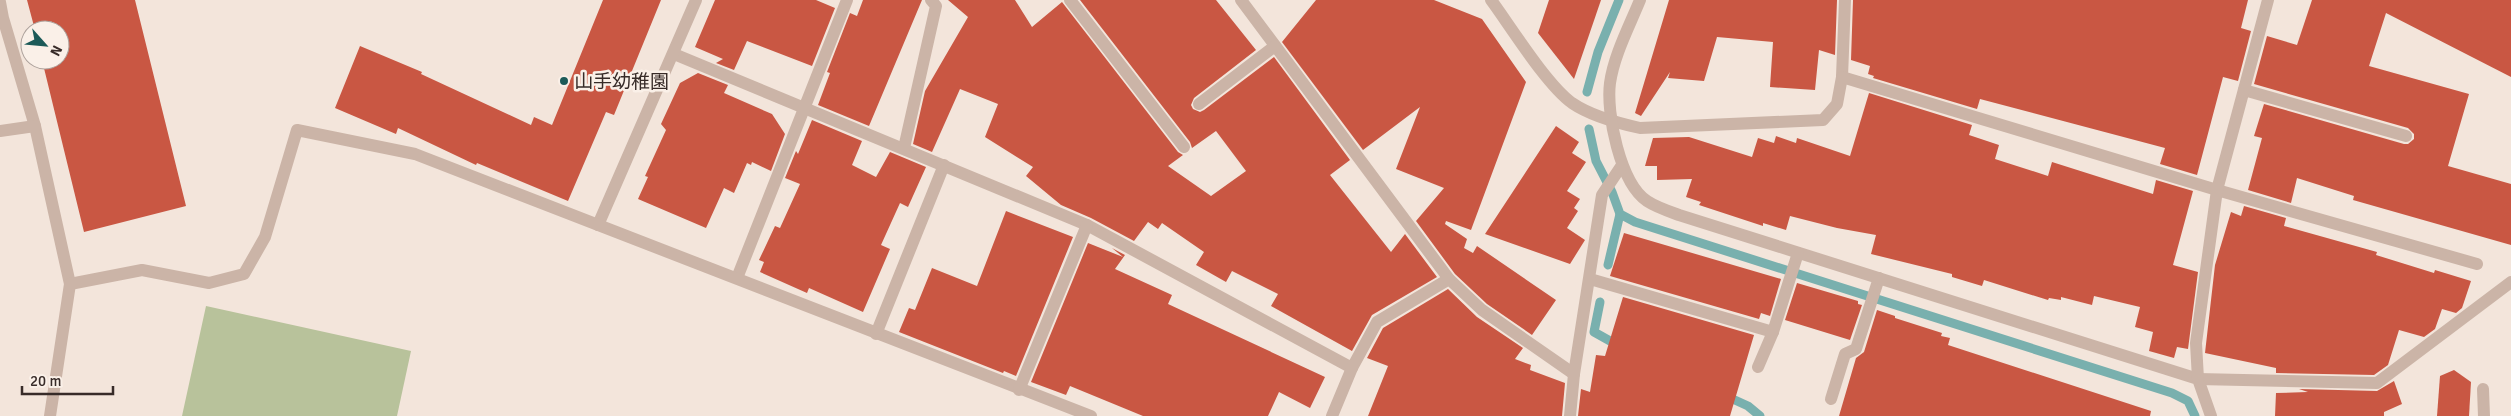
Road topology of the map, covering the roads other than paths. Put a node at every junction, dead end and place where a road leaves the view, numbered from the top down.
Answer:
1 (696, 0) edge
2 (847, 0) edge
3 (931, 0) edge
4 (1070, 0) edge
5 (1241, 0) edge
6 (1491, 0) edge
7 (1640, 0) edge
8 (1845, 0) edge
9 (2268, 0) edge
10 (0, 2) edge
11 (1275, 46) junction
12 (674, 54) junction
13 (1842, 76) junction
14 (2244, 90) junction
15 (1199, 104) dead end
16 (803, 107) junction
17 (1613, 121) junction
18 (35, 126) junction
19 (0, 131) edge
20 (2406, 136) dead end
21 (1184, 147) dead end
22 (904, 148) junction
23 (944, 165) junction
24 (1622, 165) junction
25 (2217, 190) junction
26 (598, 225) junction
27 (1087, 225) junction
28 (1797, 257) junction
29 (2477, 264) dead end
30 (737, 278) junction
31 (1449, 279) junction
32 (1590, 279) junction
33 (2511, 282) edge
34 (70, 284) junction
35 (1878, 284) junction
36 (1773, 332) junction
37 (876, 334) junction
38 (1758, 367) dead end
39 (1352, 368) junction
40 (1574, 374) junction
41 (2198, 379) junction
42 (2483, 389) dead end
43 (1019, 390) junction
44 (1832, 399) dead end
45 (50, 416) edge
46 (1091, 416) edge
47 (1332, 416) edge
48 (1570, 416) edge
49 (2211, 416) edge
50 (2484, 416) edge

1 - 12 street
2 - 16 street
3 - 22 street
4 - 21 street
5 - 11 street
6 - 17 street
7 - 17 street
8 - 13 street
9 - 14 street
10 - 18 street
11 - 15 street
11 - 31 street
12 - 16 street
12 - 26 street
13 - 17 street
13 - 25 street
14 - 20 street
14 - 25 street
16 - 22 street
16 - 30 street
17 - 24 street
18 - 19 street
18 - 34 street
22 - 23 street
23 - 27 street
23 - 37 street
24 - 28 street
24 - 32 street
25 - 29 street
25 - 41 street
26 - 30 street
26 - 34 street
27 - 39 street
27 - 43 street
28 - 35 street
28 - 36 street
30 - 37 street
31 - 39 street
31 - 40 street
32 - 36 street
32 - 40 street
33 - 41 street
34 - 45 street
35 - 41 street
35 - 44 street
36 - 38 street
37 - 43 street
39 - 47 street
40 - 48 street
41 - 49 street
42 - 50 street
43 - 46 street

